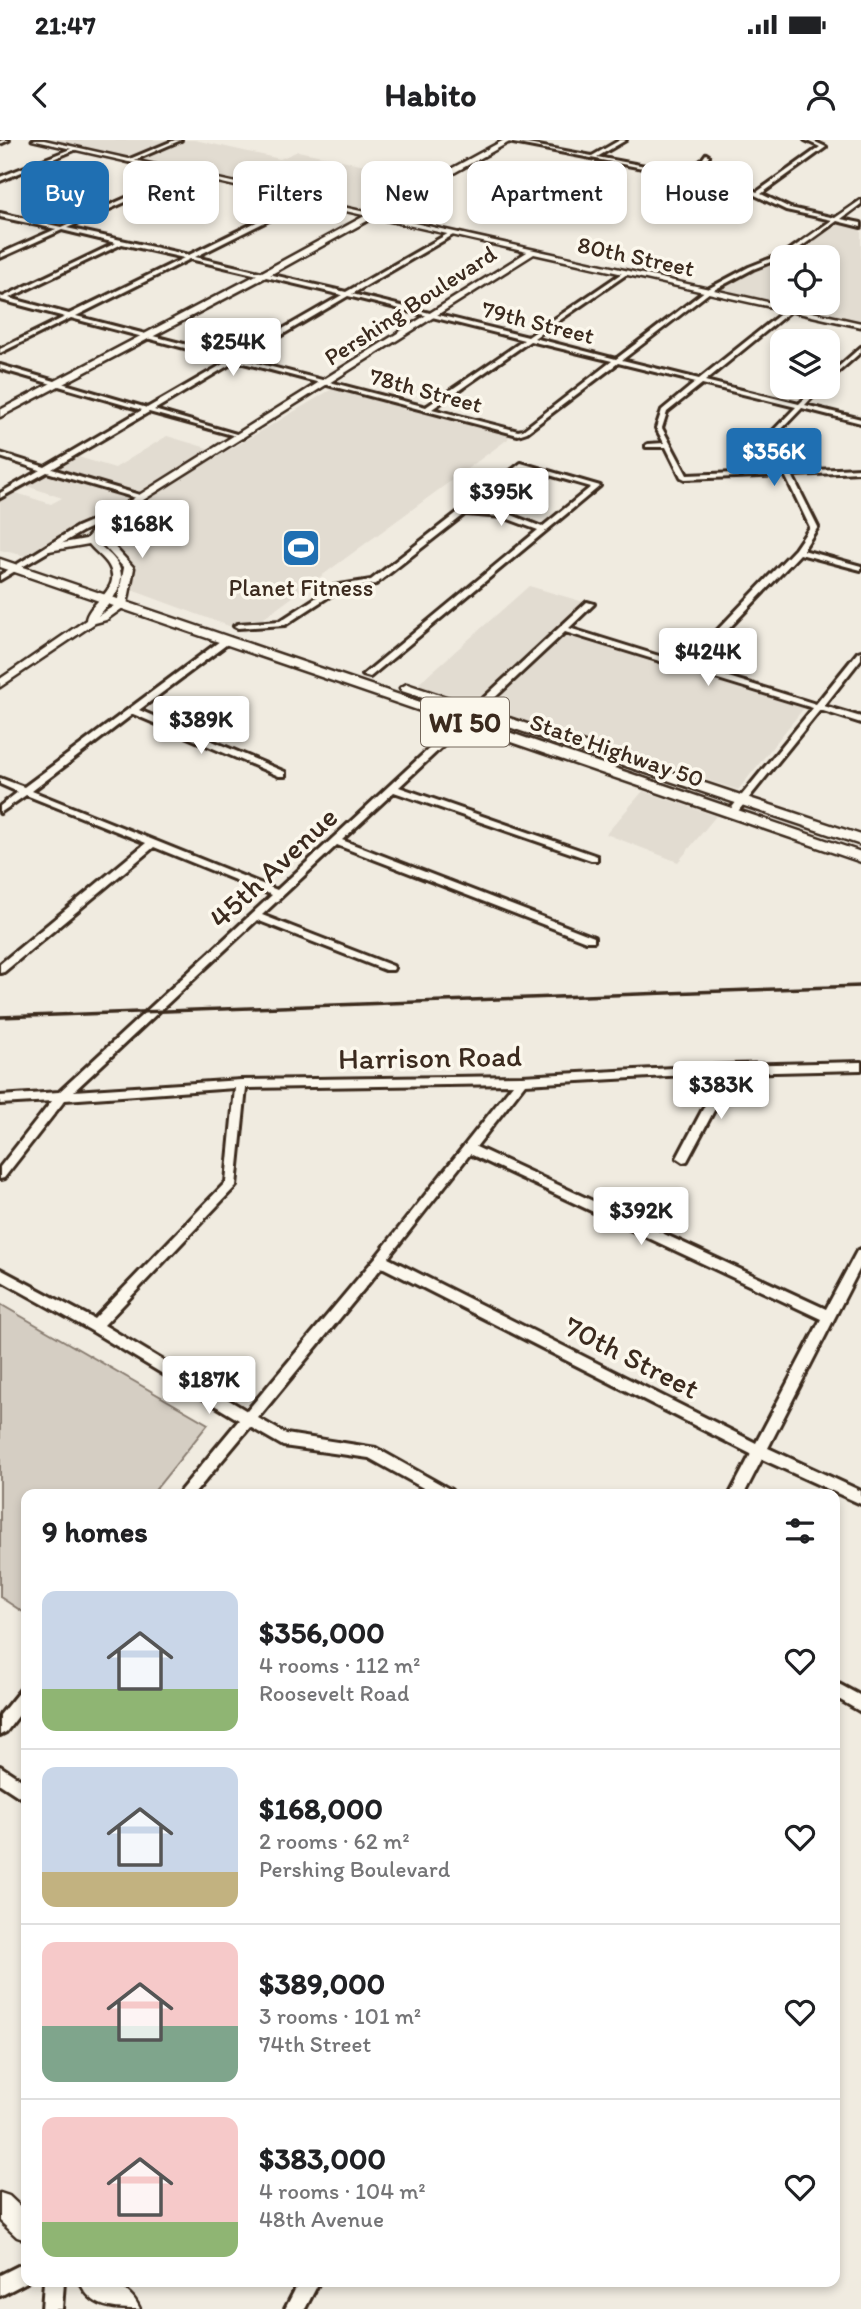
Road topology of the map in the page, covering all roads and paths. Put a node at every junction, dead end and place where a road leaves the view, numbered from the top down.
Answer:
1 (7, 140) edge
2 (35, 140) edge
3 (180, 140) edge
4 (508, 140) edge
5 (624, 140) edge
6 (807, 140) edge
7 (0, 143) edge
8 (75, 149) junction
9 (706, 156) dead end
10 (593, 157) junction
11 (128, 161) joint
12 (704, 161) edge
13 (641, 166) edge
14 (453, 171) edge
15 (0, 179) edge
16 (753, 192) edge
17 (758, 194) junction
18 (123, 201) edge
19 (861, 202) edge
20 (0, 215) edge
21 (837, 220) junction
22 (361, 222) edge
23 (257, 224) edge
24 (404, 224) edge
25 (861, 225) edge
26 (61, 228) junction
27 (451, 234) junction
28 (122, 242) junction
29 (532, 252) junction
30 (0, 256) edge
31 (190, 257) junction
32 (625, 273) junction
33 (265, 274) junction
34 (708, 291) junction
35 (346, 295) junction
36 (1, 299) edge
37 (770, 305) edge
38 (72, 315) junction
39 (783, 315) edge
40 (817, 315) edge
41 (432, 316) junction
42 (861, 325) edge
43 (150, 335) junction
44 (528, 339) junction
45 (861, 349) edge
46 (0, 351) edge
47 (238, 359) junction
48 (619, 362) junction
49 (0, 367) edge
50 (840, 368) edge
51 (702, 381) junction
52 (57, 383) junction
53 (328, 383) junction
54 (806, 399) edge
55 (798, 406) junction
56 (426, 410) junction
57 (151, 411) junction
58 (0, 414) edge
59 (861, 421) edge
60 (241, 437) junction
61 (668, 445) junction
62 (648, 446) dead end
63 (0, 455) edge
64 (46, 470) junction
65 (861, 470) edge
66 (786, 474) junction
67 (685, 477) joint
68 (0, 496) edge
69 (139, 498) junction
70 (462, 512) junction
71 (113, 515) junction
72 (543, 530) junction
73 (102, 533) junction
74 (92, 541) junction
75 (49, 548) junction
76 (798, 551) junction
77 (0, 552) edge
78 (0, 563) edge
79 (22, 565) junction
80 (861, 568) edge
81 (0, 578) edge
82 (117, 596) junction
83 (590, 604) dead end
84 (238, 626) dead end
85 (563, 629) junction
86 (227, 640) junction
87 (861, 654) edge
88 (688, 666) junction
89 (367, 675) junction
90 (0, 684) edge
91 (819, 706) junction
92 (133, 710) junction
93 (475, 711) junction
94 (861, 720) edge
95 (464, 722) junction
96 (282, 774) dead end
97 (0, 781) edge
98 (393, 788) junction
99 (25, 792) junction
100 (743, 800) junction
101 (0, 810) edge
102 (732, 813) junction
103 (861, 840) edge
104 (336, 841) junction
105 (152, 843) junction
106 (861, 857) edge
107 (594, 858) dead end
108 (279, 894) junction
109 (256, 916) junction
110 (590, 939) dead end
111 (389, 968) dead end
112 (0, 970) edge
113 (861, 1066) edge
114 (730, 1069) junction
115 (522, 1080) junction
116 (241, 1084) junction
117 (61, 1097) junction
118 (0, 1100) edge
119 (467, 1147) junction
120 (683, 1158) dead end
121 (0, 1175) edge
122 (861, 1254) edge
123 (380, 1260) junction
124 (0, 1274) edge
125 (828, 1316) junction
126 (94, 1326) junction
127 (248, 1419) junction
128 (759, 1451) junction
129 (190, 1489) edge
130 (437, 1489) edge
131 (740, 1489) edge
132 (861, 1498) edge
133 (840, 1692) edge
134 (21, 1700) edge
135 (861, 1704) edge
136 (0, 1727) edge
137 (0, 1774) edge
138 (21, 1789) edge
139 (0, 2205) edge
140 (21, 2224) edge
141 (21, 2275) edge
142 (0, 2287) edge
143 (54, 2287) edge
144 (98, 2287) edge
145 (306, 2287) edge
146 (52, 2309) edge
147 (127, 2309) edge
148 (295, 2309) edge

1 - 7 street
2 - 8 street, 80th Street
3 - 11 street
4 - 10 street
4 - 14 main road
5 - 10 street
6 - 17 street
8 - 11 street, 80th Street
8 - 15 street
9 - 12 street
10 - 13 street
16 - 17 street
17 - 21 street
18 - 26 street
19 - 21 street
20 - 26 street, 79th Street
21 - 25 street
21 - 34 street
22 - 33 main road
23 - 31 street
24 - 27 street, 80th Street
26 - 28 street, 79th Street
26 - 30 street
27 - 29 street, 80th Street
27 - 35 street
28 - 31 street, 79th Street
28 - 36 street
29 - 32 street, 80th Street
29 - 41 street, Pershing Boulevard
31 - 33 street, 79th Street
31 - 38 street
32 - 34 street, 80th Street
32 - 44 street
33 - 35 street, 79th Street
33 - 43 main road
34 - 37 street, 80th Street
34 - 48 street
35 - 41 street, 79th Street
35 - 47 street
36 - 38 street, 78th Street
38 - 43 street, 78th Street
38 - 46 street
39 - 51 street
40 - 42 street, 80th Street
41 - 44 street, 79th Street
41 - 53 street, Pershing Boulevard
43 - 47 street, 78th Street
43 - 52 main road
44 - 48 street, 79th Street
44 - 56 street
45 - 50 street
47 - 53 street, 78th Street
47 - 57 street
48 - 51 street, 79th Street
48 - 56 street, 78th Street
49 - 52 street
51 - 55 street, 79th Street
51 - 61 street
52 - 57 street
52 - 58 main road
53 - 56 street, 78th Street
53 - 60 street, Pershing Boulevard
54 - 55 street
55 - 59 street, 79th Street
55 - 66 street
57 - 60 street
57 - 64 street
60 - 69 street, Pershing Boulevard
61 - 62 street
61 - 67 street
63 - 64 street
64 - 68 street
64 - 69 street
65 - 66 street
66 - 67 street
66 - 76 street
69 - 71 street, Pershing Boulevard
70 - 72 street
70 - 72 street
70 - 84 street
71 - 73 street, Pershing Boulevard
71 - 75 street
72 - 89 street
73 - 74 street, Pershing Boulevard
73 - 82 street
74 - 75 street
74 - 82 street
75 - 79 street
76 - 80 street
76 - 88 street
77 - 79 main road, State Highway 50 / WI 50
78 - 79 main road, State Highway 50 / WI 50
79 - 81 street
79 - 82 main road, State Highway 50 / WI 50
82 - 86 main road, State Highway 50 / WI 50
82 - 89 main road, State Highway 50 / WI 50
82 - 90 street
83 - 85 street, 45th Avenue
85 - 88 street
85 - 93 street, 45th Avenue
86 - 92 street
86 - 95 main road, State Highway 50 / WI 50
87 - 91 street
88 - 91 street
89 - 93 main road, State Highway 50 / WI 50
91 - 94 street
91 - 100 street
92 - 96 street
92 - 99 street
93 - 95 street, 45th Avenue
93 - 100 main road, State Highway 50 / WI 50
95 - 98 street, 45th Avenue
95 - 102 main road, State Highway 50 / WI 50
97 - 99 street
98 - 104 street, 45th Avenue
98 - 107 street
99 - 101 street
99 - 105 street
100 - 102 street
100 - 103 main road, State Highway 50 / WI 50
102 - 106 main road, State Highway 50 / WI 50
104 - 108 street, 45th Avenue
104 - 110 street
105 - 108 street
105 - 112 street
108 - 109 street, 45th Avenue
109 - 111 street
109 - 117 street, 45th Avenue
113 - 114 street, Harrison Road
114 - 115 street, Harrison Road
114 - 120 street
115 - 116 street, Harrison Road
115 - 119 street
116 - 117 street, Harrison Road
116 - 126 street
117 - 118 street, Harrison Road
117 - 121 street, 45th Avenue
119 - 123 street
119 - 125 street
122 - 125 street
123 - 127 street
123 - 128 street, 70th Street
124 - 126 street
125 - 128 street
126 - 127 street
127 - 129 street
127 - 130 street
128 - 131 street
128 - 132 street, 70th Street
133 - 135 street
134 - 136 street
137 - 138 street
139 - 140 street
141 - 142 street
143 - 146 street
144 - 147 street
145 - 148 street

